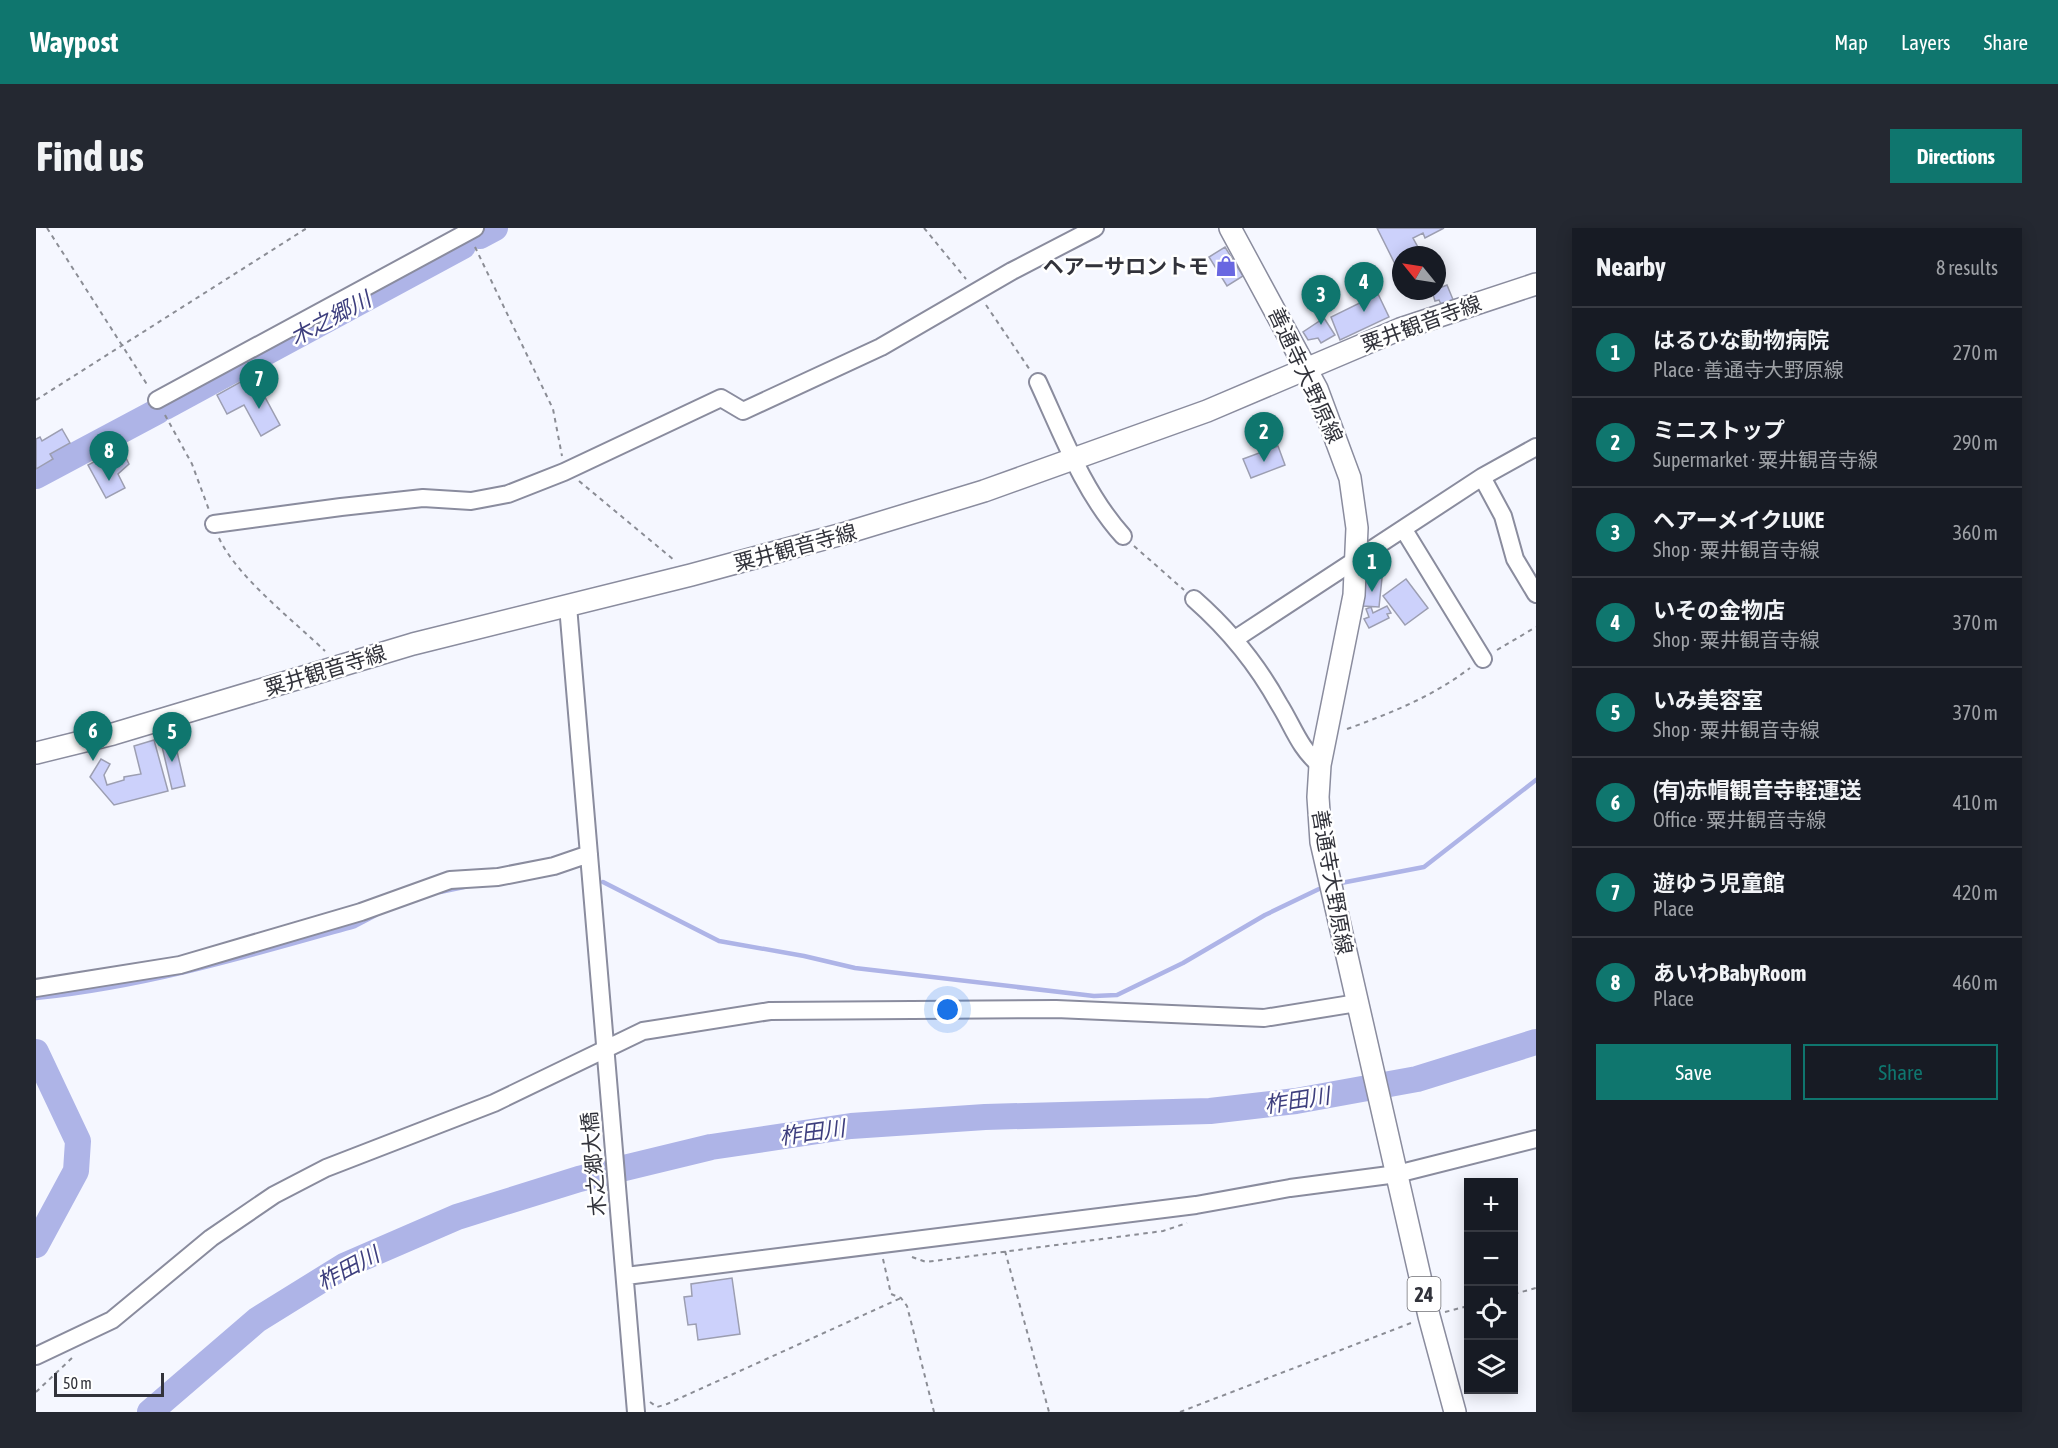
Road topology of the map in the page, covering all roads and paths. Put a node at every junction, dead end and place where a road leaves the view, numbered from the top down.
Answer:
1 (47, 228) edge
2 (307, 228) edge
3 (1095, 228) edge
4 (1230, 228) edge
5 (472, 230) edge
6 (1536, 284) edge
7 (122, 346) junction
8 (1306, 367) junction
9 (1038, 382) dead end
10 (36, 400) edge
11 (157, 400) junction
12 (1536, 447) edge
13 (1074, 459) junction
14 (564, 472) junction
15 (1482, 477) junction
16 (214, 524) junction
17 (1404, 530) junction
18 (1123, 536) joint
19 (1356, 561) junction
20 (691, 575) junction
21 (1536, 594) edge
22 (1194, 599) joint
23 (568, 606) junction
24 (1536, 627) edge
25 (1235, 639) junction
26 (1484, 658) junction
27 (340, 665) junction
28 (1326, 736) junction
29 (36, 753) edge
30 (1320, 765) junction
31 (589, 854) junction
32 (36, 988) edge
33 (1357, 1003) junction
34 (606, 1048) junction
35 (1536, 1139) edge
36 (1451, 1162) junction
37 (1397, 1174) junction
38 (1196, 1219) dead end
39 (1005, 1251) junction
40 (890, 1256) dead end
41 (906, 1257) dead end
42 (1419, 1268) junction
43 (626, 1276) junction
44 (1536, 1288) edge
45 (1518, 1293) edge
46 (901, 1298) junction
47 (1464, 1307) edge
48 (1429, 1316) junction
49 (36, 1356) edge
50 (641, 1406) edge
51 (934, 1412) edge
52 (1049, 1412) edge
53 (1180, 1412) edge
54 (1455, 1412) edge

1 - 7 path
2 - 7 path
3 - 14 street
4 - 8 main road, 善通寺大野原線 / 24
5 - 11 street
5 - 14 path
6 - 8 main road, 粟井観音寺線
7 - 10 path
7 - 11 path
8 - 13 main road, 粟井観音寺線
8 - 19 main road, 善通寺大野原線 / 24
9 - 13 street
11 - 16 path
12 - 15 street
13 - 18 street
13 - 20 main road, 粟井観音寺線
14 - 16 street
14 - 20 path
15 - 17 street
15 - 21 street
16 - 27 path
17 - 19 street
17 - 26 street
18 - 22 path
19 - 25 street
19 - 28 main road, 善通寺大野原線 / 24
20 - 23 main road, 粟井観音寺線
22 - 25 street
23 - 27 main road, 粟井観音寺線
23 - 31 street, 木之郷大橋
24 - 26 path
25 - 30 street
26 - 28 path
27 - 29 main road, 粟井観音寺線
28 - 30 main road, 善通寺大野原線 / 24
30 - 33 main road, 善通寺大野原線 / 24
31 - 32 street
31 - 34 street, 木之郷大橋
33 - 34 street
33 - 37 main road, 善通寺大野原線 / 24
34 - 43 street, 木之郷大橋
34 - 49 street
35 - 36 street
36 - 37 street
36 - 42 street
37 - 42 main road, 善通寺大野原線 / 24
37 - 43 street
37 - 48 street
38 - 39 path
39 - 41 path
39 - 52 path
40 - 46 path
42 - 48 main road, 善通寺大野原線 / 24
43 - 50 street, 木之郷大橋
44 - 45 path
46 - 50 path
46 - 51 path
47 - 48 path
48 - 53 path
48 - 54 main road, 善通寺大野原線 / 24

